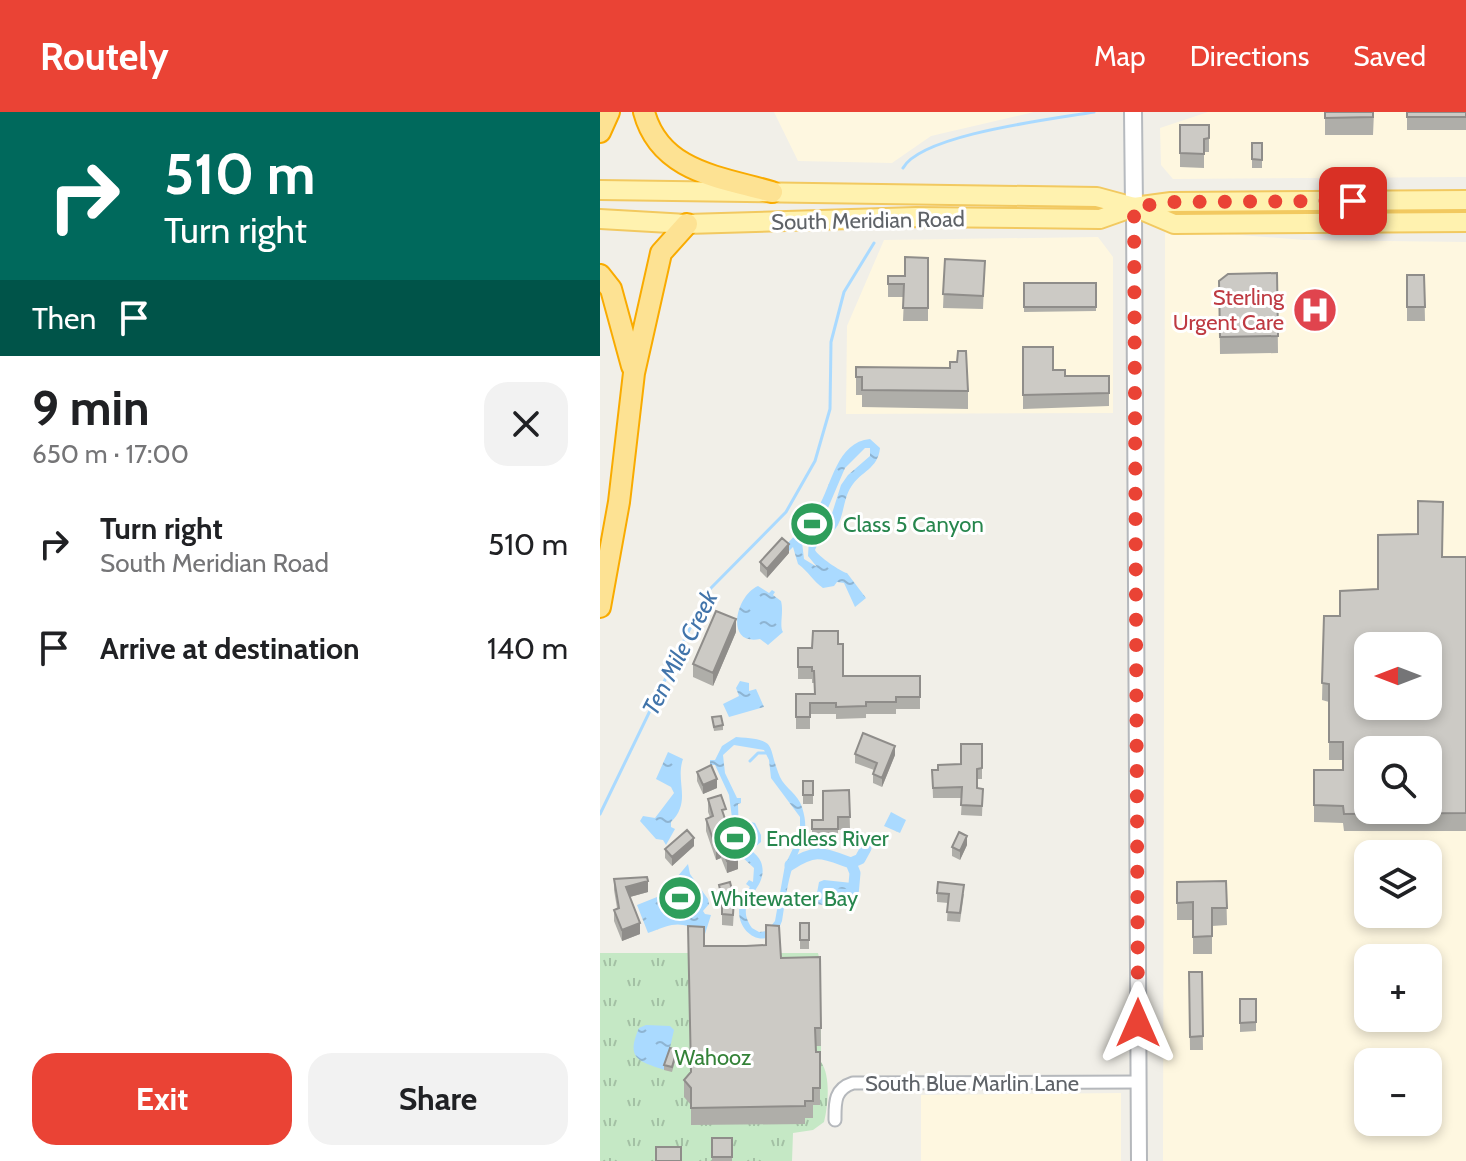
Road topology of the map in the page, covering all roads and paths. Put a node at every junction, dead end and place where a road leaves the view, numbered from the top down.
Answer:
1 (609, 112) edge
2 (644, 112) edge
3 (1133, 112) edge
4 (600, 132) edge
5 (600, 190) edge
6 (772, 192) junction
7 (1466, 200) edge
8 (1134, 207) junction
9 (600, 219) edge
10 (1466, 222) edge
11 (687, 224) junction
12 (600, 275) edge
13 (634, 373) junction
14 (600, 607) edge
15 (1139, 1082) junction
16 (835, 1120) dead end
17 (1139, 1161) edge

1 - 4 highway
2 - 6 highway
3 - 8 main road
5 - 6 main road, South Meridian Road
6 - 8 main road, South Meridian Road
7 - 8 main road, South Meridian Road
8 - 10 main road, South Meridian Road
8 - 11 main road, South Meridian Road
8 - 15 street
9 - 11 main road, South Meridian Road
11 - 13 highway
12 - 13 highway
13 - 14 highway
15 - 16 street, South Blue Marlin Lane
15 - 17 street

